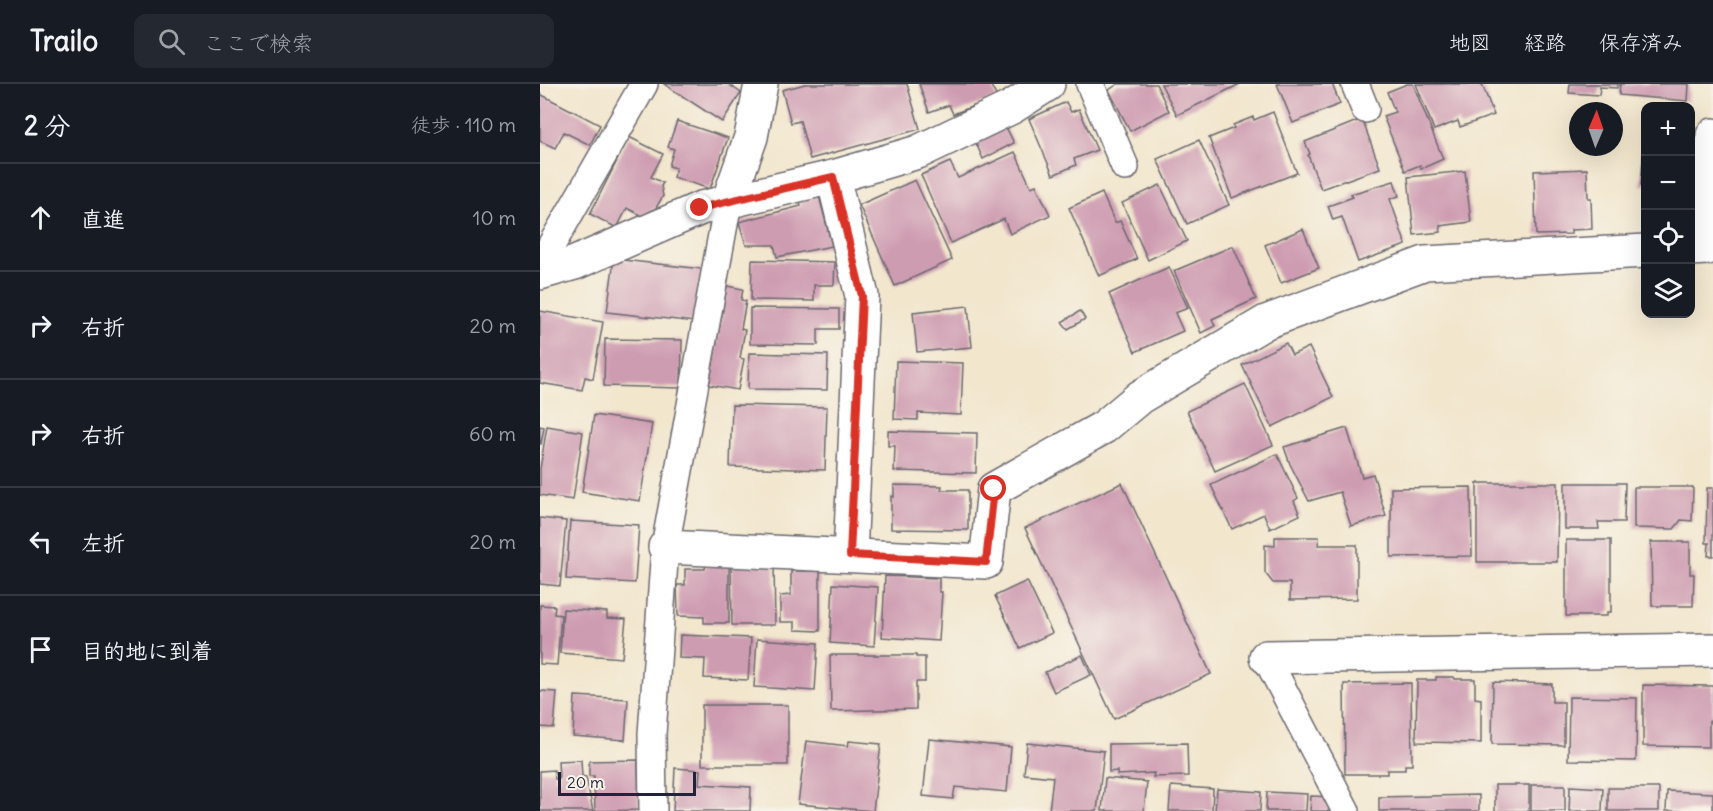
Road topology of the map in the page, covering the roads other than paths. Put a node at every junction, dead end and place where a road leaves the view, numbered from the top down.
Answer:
1 (644, 84) edge
2 (761, 84) edge
3 (1048, 84) edge
4 (1090, 84) edge
5 (1355, 84) edge
6 (1365, 109) dead end
7 (1713, 135) edge
8 (1125, 167) dead end
9 (833, 177) junction
10 (728, 202) junction
11 (1695, 249) edge
12 (1641, 251) edge
13 (540, 266) edge
14 (540, 273) edge
15 (665, 547) junction
16 (850, 555) junction
17 (1713, 650) edge
18 (1266, 657) joint
19 (653, 811) edge
20 (1346, 811) edge

1 - 13 lane
2 - 10 street
3 - 9 street
4 - 8 lane
5 - 6 lane
7 - 11 street
9 - 10 street
9 - 16 street
10 - 14 street
10 - 15 lane
12 - 16 street
15 - 16 street
15 - 19 lane
17 - 18 street
18 - 20 lane

